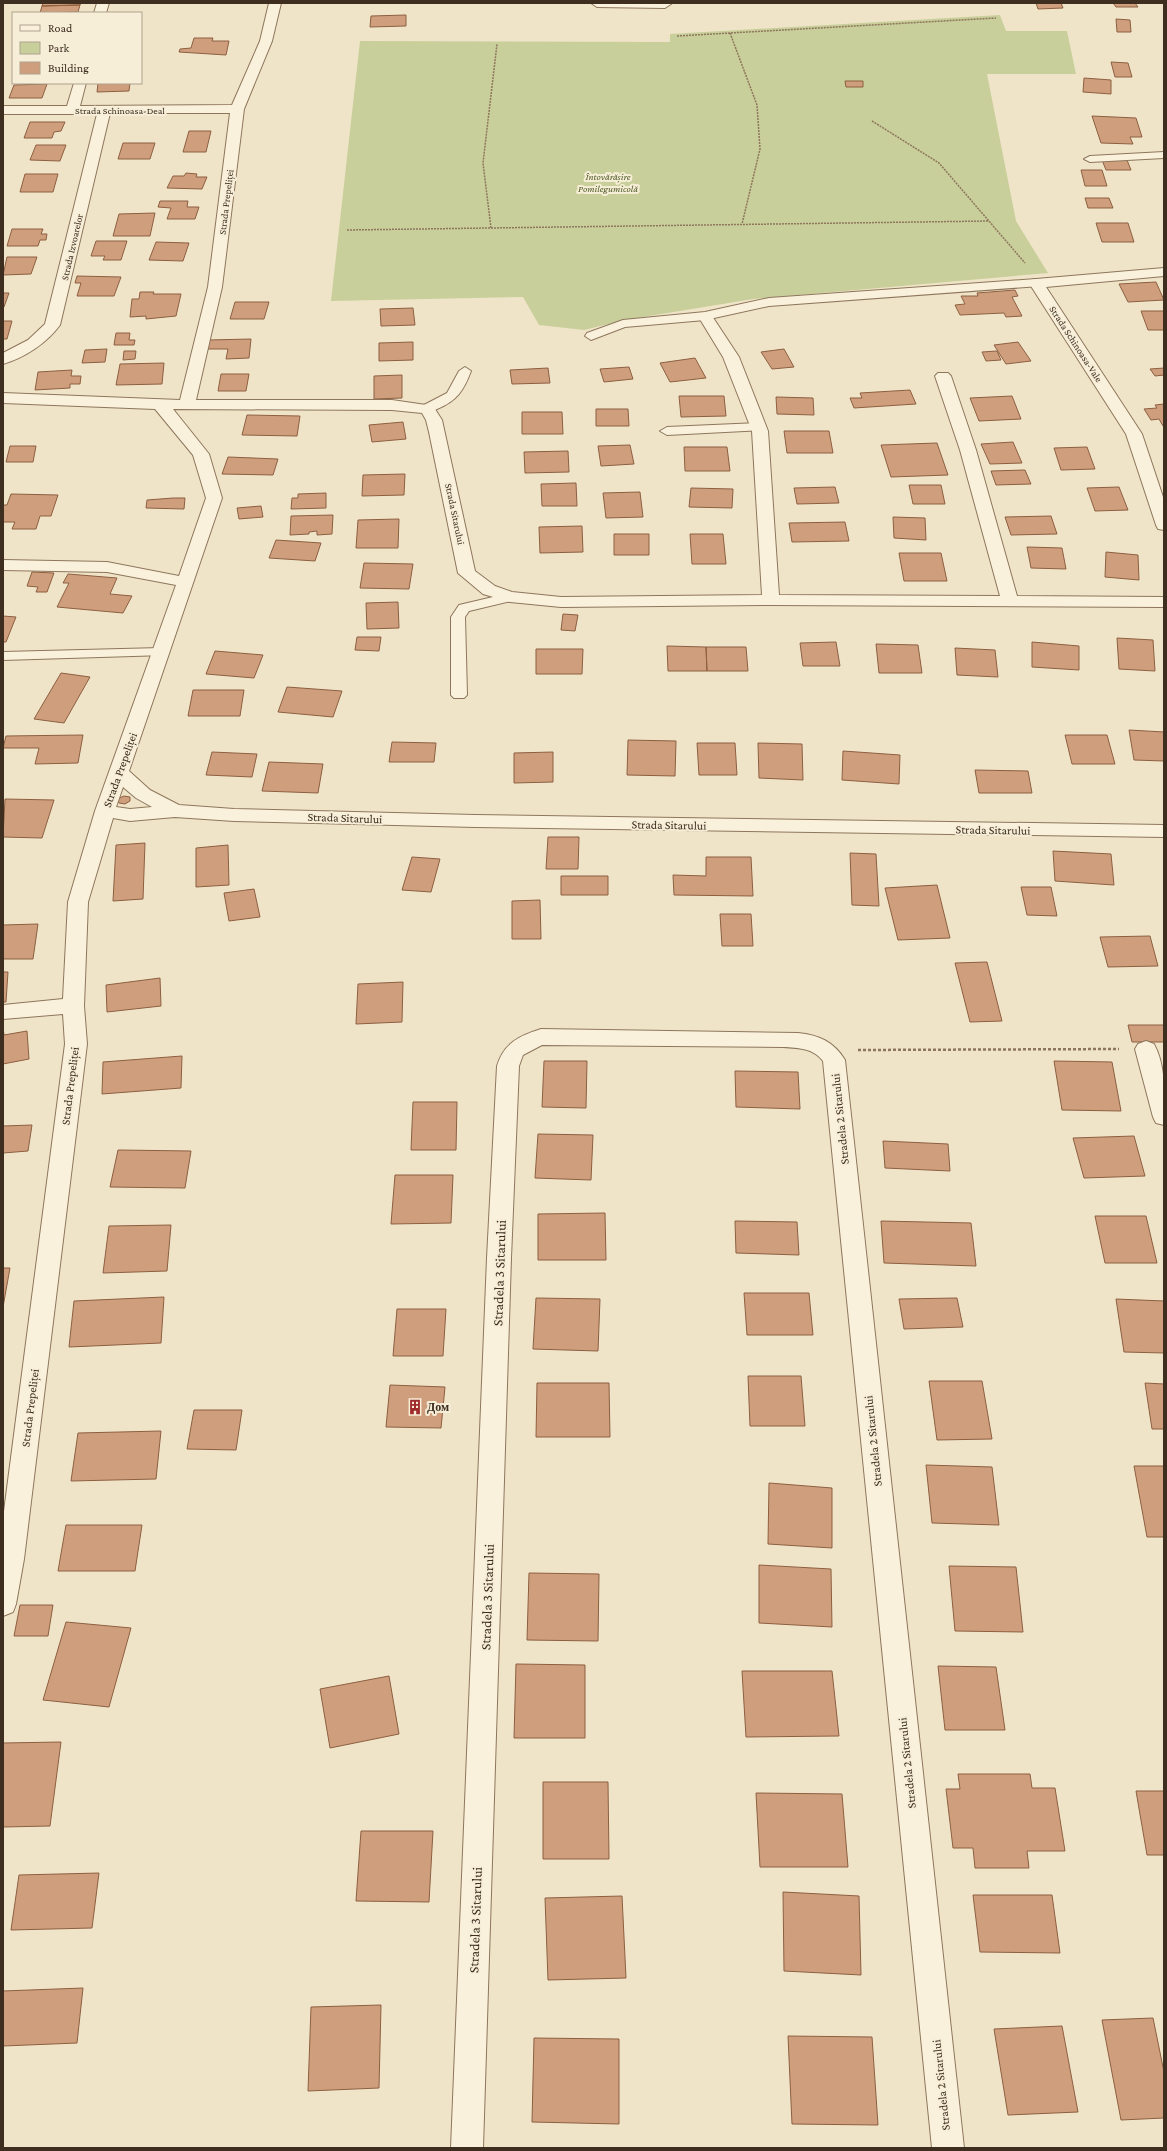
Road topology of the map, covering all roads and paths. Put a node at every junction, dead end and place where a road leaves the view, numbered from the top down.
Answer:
1 (275, 3) edge
2 (597, 3) edge
3 (665, 4) edge
4 (996, 18) dead end
5 (730, 33) junction
6 (677, 36) dead end
7 (497, 44) dead end
8 (80, 84) edge
9 (237, 109) junction
10 (3, 110) edge
11 (72, 110) junction
12 (104, 110) junction
13 (872, 121) dead end
14 (1164, 155) edge
15 (1090, 158) dead end
16 (989, 221) junction
17 (742, 224) junction
18 (491, 228) junction
19 (347, 230) dead end
20 (1164, 272) edge
21 (1036, 283) junction
22 (705, 316) junction
23 (591, 336) dead end
24 (3, 359) edge
25 (465, 371) dead end
26 (942, 376) dead end
27 (3, 398) edge
28 (160, 404) junction
29 (187, 405) junction
30 (427, 409) junction
31 (759, 427) junction
32 (667, 431) dead end
33 (1164, 524) edge
34 (3, 565) edge
35 (186, 582) junction
36 (510, 597) junction
37 (771, 600) junction
38 (1010, 602) junction
39 (1164, 602) edge
40 (161, 652) junction
41 (3, 656) edge
42 (459, 695) dead end
43 (120, 773) junction
44 (105, 811) junction
45 (175, 811) junction
46 (1164, 832) edge
47 (73, 1006) junction
48 (3, 1012) edge
49 (1146, 1049) joint
50 (827, 1050) junction
51 (1164, 1117) edge
52 (3, 1604) edge
53 (467, 2148) edge
54 (948, 2148) edge

1 - 9 street, Strada Prepeliței
2 - 3 street
4 - 5 path
5 - 6 path
5 - 17 path
7 - 18 path
8 - 11 street
9 - 12 street, Strada Schinoasa-Deal
9 - 29 street, Strada Prepeliței
10 - 11 street, Strada Schinoasa-Deal
11 - 12 street, Strada Schinoasa-Deal
12 - 24 street, Strada Izvoarelor
13 - 16 path
14 - 15 lane
16 - 17 path
16 - 21 path
17 - 18 path
18 - 19 path
20 - 21 street
21 - 22 lane
21 - 33 street, Strada Schinoasa-Vale
22 - 23 lane
22 - 31 street
25 - 30 lane
26 - 38 street
27 - 28 street
28 - 29 street
28 - 35 street, Strada Prepeliței
29 - 30 street
30 - 36 street, Strada Sitarului
31 - 32 lane
31 - 37 street
34 - 35 street
35 - 40 street, Strada Prepeliței
36 - 37 street, Strada Sitarului
36 - 42 lane, Strada Sitarului
37 - 38 street, Strada Sitarului
38 - 39 street, Strada Sitarului
40 - 41 lane
40 - 43 street, Strada Prepeliței
43 - 44 street, Strada Prepeliței
43 - 45 street, Strada Sitarului
44 - 45 street, Strada Sitarului
44 - 47 street, Strada Prepeliței
45 - 46 street, Strada Sitarului
47 - 48 street
47 - 52 street, Strada Prepeliței
49 - 50 path
49 - 51 street
50 - 53 street, Stradela 3 Sitarului
50 - 54 street, Stradela 2 Sitarului

